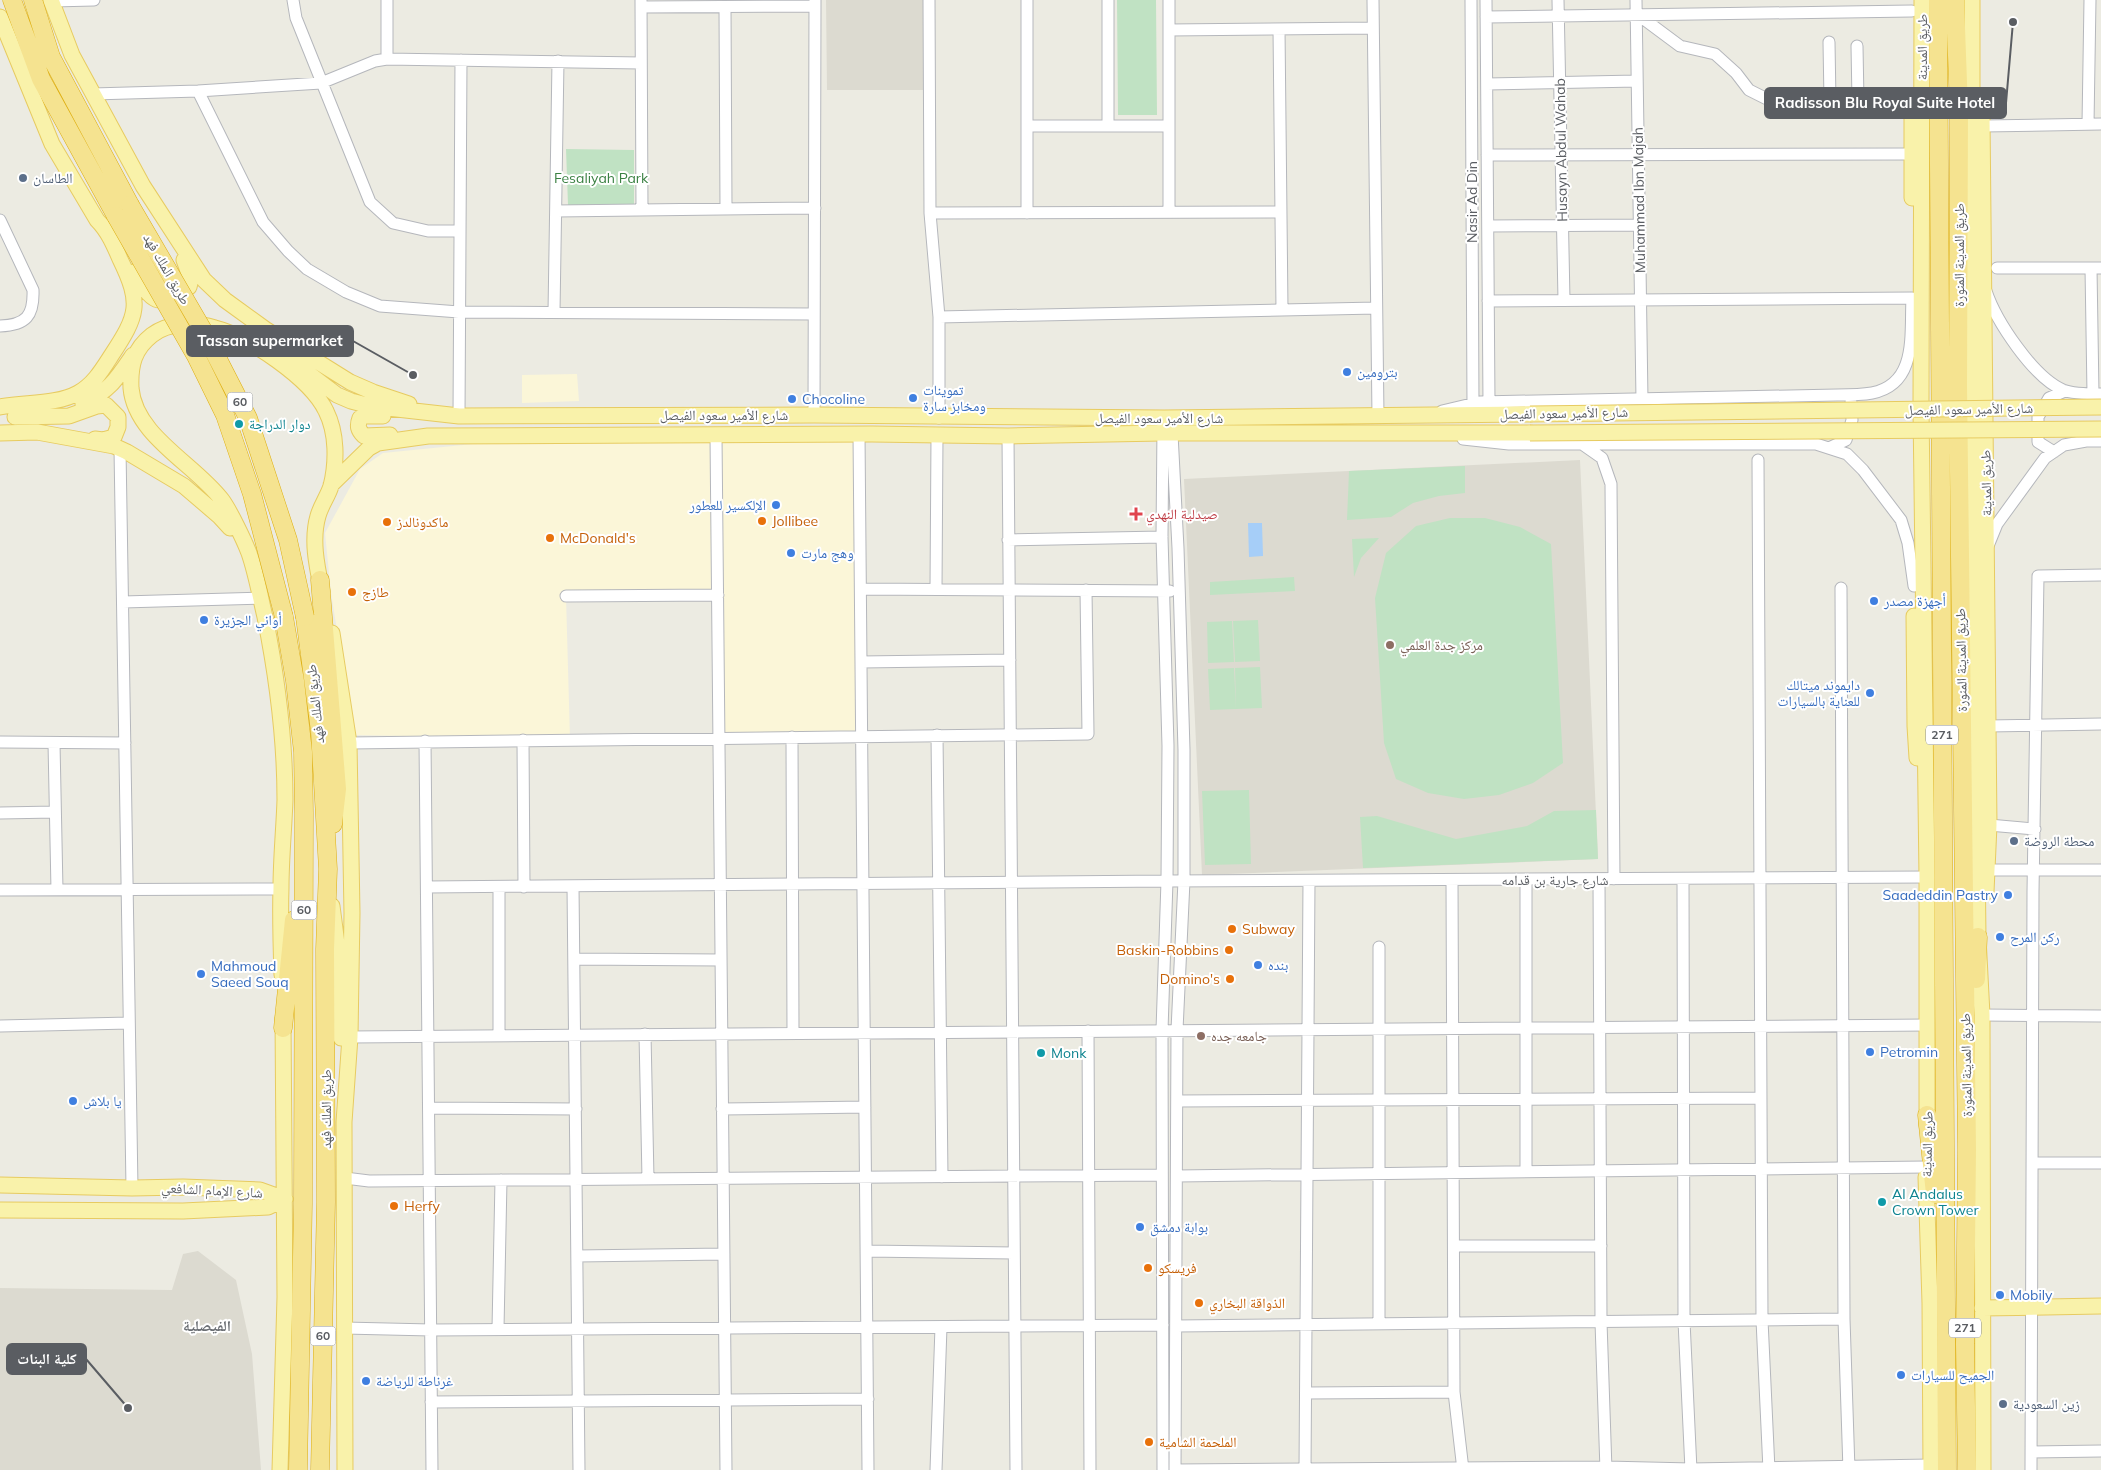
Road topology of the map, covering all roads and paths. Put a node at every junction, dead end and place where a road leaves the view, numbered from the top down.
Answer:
1 (12, 0) edge
2 (33, 0) edge
3 (94, 0) edge
4 (294, 0) edge
5 (387, 0) edge
6 (929, 0) edge
7 (1027, 0) edge
8 (1108, 0) edge
9 (1168, 0) edge
10 (1373, 0) edge
11 (1471, 0) edge
12 (1486, 0) edge
13 (1558, 0) edge
14 (1636, 0) edge
15 (1938, 0) edge
16 (1955, 0) edge
17 (1972, 0) edge
18 (2090, 0) edge
19 (51, 1) edge
20 (815, 3) edge
21 (641, 4) edge
22 (1916, 4) edge
23 (725, 8) junction
24 (1637, 14) junction
25 (0, 17) edge
26 (1486, 17) junction
27 (1558, 17) junction
28 (1373, 28) junction
29 (1279, 29) junction
30 (1169, 30) junction
31 (1829, 42) dead end
32 (1857, 46) dead end
33 (388, 59) junction
34 (462, 60) junction
35 (558, 62) junction
36 (641, 63) junction
37 (1637, 81) junction
38 (1559, 82) junction
39 (322, 83) junction
40 (1487, 84) junction
41 (198, 91) junction
42 (93, 94) junction
43 (1830, 101) junction
44 (2088, 124) junction
45 (2101, 124) edge
46 (1027, 126) junction
47 (1108, 126) junction
48 (1169, 126) junction
49 (1983, 126) junction
50 (1561, 154) junction
51 (1911, 154) junction
52 (1638, 155) junction
53 (1487, 156) junction
54 (815, 208) junction
55 (726, 209) junction
56 (642, 210) junction
57 (556, 211) junction
58 (1169, 212) junction
59 (1281, 212) junction
60 (930, 213) junction
61 (1027, 213) junction
62 (162, 214) junction
63 (0, 220) edge
64 (111, 222) junction
65 (1488, 226) junction
66 (1562, 226) junction
67 (1639, 226) junction
68 (460, 231) junction
69 (1997, 268) dead end
70 (2096, 268) edge
71 (1983, 283) junction
72 (1912, 298) junction
73 (1564, 300) junction
74 (1488, 301) junction
75 (1640, 301) junction
76 (1376, 308) junction
77 (1282, 309) junction
78 (459, 312) junction
79 (554, 312) junction
80 (814, 314) junction
81 (939, 317) junction
82 (0, 326) edge
83 (236, 336) junction
84 (135, 352) junction
85 (2065, 391) junction
86 (1837, 395) junction
87 (2098, 399) edge
88 (1642, 400) junction
89 (1489, 402) junction
90 (1473, 404) junction
91 (0, 407) edge
92 (1972, 408) junction
93 (1922, 410) junction
94 (814, 415) junction
95 (1421, 415) junction
96 (459, 416) junction
97 (1378, 416) junction
98 (8, 417) edge
99 (939, 418) junction
100 (1166, 428) junction
101 (2101, 429) edge
102 (1973, 430) junction
103 (1922, 431) junction
104 (37, 432) junction
105 (0, 433) edge
106 (859, 434) junction
107 (1427, 434) junction
108 (428, 436) junction
109 (716, 436) junction
110 (937, 436) junction
111 (1008, 436) junction
112 (2101, 441) edge
113 (1582, 444) junction
114 (1829, 448) junction
115 (120, 449) junction
116 (2054, 452) junction
117 (1758, 460) dead end
118 (331, 485) junction
119 (1162, 538) junction
120 (1008, 540) junction
121 (1987, 550) junction
122 (249, 552) junction
123 (2101, 575) edge
124 (320, 580) junction
125 (1914, 586) junction
126 (1841, 588) dead end
127 (861, 589) junction
128 (936, 589) junction
129 (1009, 590) junction
130 (1086, 590) junction
131 (1180, 590) junction
132 (1165, 591) junction
133 (718, 595) junction
134 (566, 596) dead end
135 (260, 598) junction
136 (123, 602) junction
137 (1010, 660) junction
138 (861, 662) junction
139 (1182, 694) junction
140 (1167, 696) junction
141 (2101, 724) edge
142 (2035, 726) junction
143 (1982, 730) junction
144 (1010, 734) junction
145 (937, 735) junction
146 (862, 736) junction
147 (792, 737) junction
148 (719, 738) junction
149 (523, 740) junction
150 (425, 741) junction
151 (0, 742) edge
152 (54, 743) junction
153 (125, 743) junction
154 (349, 743) junction
155 (55, 812) junction
156 (0, 813) edge
157 (304, 813) junction
158 (1989, 826) junction
159 (2035, 826) junction
160 (328, 869) junction
161 (1988, 870) junction
162 (2101, 870) edge
163 (2034, 871) junction
164 (1927, 877) junction
165 (1760, 878) junction
166 (1842, 878) junction
167 (1614, 879) junction
168 (1683, 879) junction
169 (1452, 880) junction
170 (1526, 880) junction
171 (1599, 880) junction
172 (1168, 881) junction
173 (1184, 881) junction
174 (1309, 882) junction
175 (863, 884) junction
176 (939, 884) junction
177 (1011, 884) junction
178 (720, 885) junction
179 (792, 885) junction
180 (573, 886) junction
181 (427, 887) junction
182 (499, 887) junction
183 (524, 887) junction
184 (127, 889) junction
185 (280, 889) junction
186 (0, 890) edge
187 (57, 890) junction
188 (1978, 937) junction
189 (1379, 947) dead end
190 (574, 959) junction
191 (721, 960) junction
192 (1979, 965) junction
193 (1982, 1014) junction
194 (2032, 1016) junction
195 (2101, 1016) edge
196 (129, 1023) junction
197 (1842, 1025) junction
198 (1928, 1025) junction
199 (0, 1026) edge
200 (1683, 1026) junction
201 (1760, 1026) junction
202 (1526, 1027) junction
203 (1600, 1027) junction
204 (283, 1028) junction
205 (1453, 1028) junction
206 (1308, 1029) junction
207 (1379, 1029) junction
208 (1162, 1030) junction
209 (1177, 1030) junction
210 (1013, 1031) junction
211 (1088, 1031) junction
212 (940, 1032) junction
213 (793, 1033) junction
214 (865, 1033) junction
215 (646, 1034) junction
216 (722, 1034) junction
217 (499, 1035) junction
218 (575, 1035) junction
219 (428, 1036) junction
220 (350, 1037) junction
221 (1683, 1098) junction
222 (1761, 1098) junction
223 (1526, 1099) junction
224 (1600, 1099) junction
225 (1308, 1100) junction
226 (1379, 1100) junction
227 (1453, 1100) junction
228 (1177, 1101) junction
229 (865, 1107) junction
230 (429, 1108) junction
231 (576, 1109) junction
232 (722, 1109) junction
233 (1927, 1115) junction
234 (344, 1122) junction
235 (1967, 1149) junction
236 (2032, 1163) junction
237 (2101, 1163) edge
238 (1843, 1167) junction
239 (1926, 1167) junction
240 (1761, 1168) junction
241 (1684, 1169) junction
242 (1600, 1170) junction
243 (1526, 1171) junction
244 (1453, 1172) junction
245 (1379, 1173) junction
246 (1307, 1174) junction
247 (1014, 1176) junction
248 (1089, 1176) junction
249 (1162, 1176) junction
250 (1177, 1176) junction
251 (866, 1177) junction
252 (942, 1177) junction
253 (345, 1178) junction
254 (723, 1178) junction
255 (576, 1179) junction
256 (648, 1179) junction
257 (429, 1180) junction
258 (501, 1180) junction
259 (0, 1185) edge
260 (182, 1186) junction
261 (132, 1188) junction
262 (285, 1199) junction
263 (0, 1210) edge
264 (183, 1211) junction
265 (1454, 1246) junction
266 (1601, 1246) junction
267 (867, 1251) junction
268 (1014, 1253) junction
269 (724, 1254) junction
270 (577, 1256) junction
271 (1946, 1295) junction
272 (2101, 1306) edge
273 (2032, 1307) junction
274 (1982, 1308) junction
275 (1844, 1319) junction
276 (1762, 1320) junction
277 (1684, 1321) junction
278 (1601, 1322) junction
279 (1454, 1323) junction
280 (1379, 1324) junction
281 (1163, 1325) junction
282 (1306, 1325) junction
283 (941, 1326) junction
284 (1015, 1326) junction
285 (1090, 1326) junction
286 (1176, 1326) junction
287 (867, 1327) junction
288 (344, 1328) junction
289 (724, 1328) junction
290 (498, 1329) junction
291 (578, 1329) junction
292 (431, 1330) junction
293 (1965, 1344) junction
294 (345, 1390) junction
295 (1454, 1392) junction
296 (1306, 1393) junction
297 (868, 1399) junction
298 (725, 1400) junction
299 (578, 1401) junction
300 (432, 1402) junction
301 (283, 1416) junction
302 (2101, 1451) edge
303 (2031, 1452) junction
304 (1849, 1468) edge
305 (1463, 1469) edge
306 (1606, 1469) edge
307 (1769, 1469) edge
308 (1937, 1469) edge
309 (280, 1470) edge
310 (284, 1470) edge
311 (298, 1470) edge
312 (320, 1470) edge
313 (340, 1470) edge
314 (345, 1470) edge
315 (432, 1470) edge
316 (579, 1470) edge
317 (726, 1470) edge
318 (868, 1470) edge
319 (936, 1470) edge
320 (1016, 1470) edge
321 (1090, 1470) edge
322 (1163, 1470) edge
323 (1175, 1470) edge
324 (1305, 1470) edge
325 (1690, 1470) edge
326 (1966, 1470) edge
327 (1977, 1470) edge
328 (1983, 1470) edge
329 (2031, 1470) edge

1 - 64 highway, طريق الملك فهد / 60
2 - 160 highway, طريق الملك فهد / 60, bridge
3 - 19 street
4 - 39 street
5 - 33 street
6 - 60 street
7 - 46 street
8 - 47 street
9 - 30 street
10 - 28 street
11 - 90 street, Nasir Ad Din
12 - 26 street, Nasir Ad Din
13 - 27 street, Husayn Abdul Wahab
14 - 24 street, Muhammad Ibn Majah
15 - 271 highway, طريق المدينة المنورة / 271
16 - 235 highway, طريق المدينة المنورة / 271
17 - 49 main road, طريق المدينة
17 - 92 main road, طريق المدينة
18 - 44 street
19 - 42 main road
20 - 23 street
20 - 54 street
21 - 23 street
21 - 36 street
22 - 24 street
22 - 51 main road, طريق المدينة
22 - 93 main road, طريق المدينة
23 - 55 street
24 - 27 street
24 - 37 street, Muhammad Ibn Majah
24 - 43 street
25 - 64 main road
26 - 27 street
26 - 40 street, Nasir Ad Din
27 - 38 street, Husayn Abdul Wahab
28 - 29 street
28 - 76 street
29 - 30 street
29 - 59 street
30 - 48 street
31 - 43 street
32 - 43 street
33 - 34 street
33 - 39 street
34 - 35 street
34 - 68 street
35 - 36 street
35 - 57 street
36 - 56 street
37 - 38 street
37 - 52 street, Muhammad Ibn Majah
38 - 40 street
38 - 50 street, Husayn Abdul Wahab
39 - 41 street
39 - 68 street
40 - 53 street, Nasir Ad Din
41 - 42 street
41 - 78 street
42 - 62 main road
44 - 45 street
44 - 49 street
46 - 47 street
46 - 61 street
47 - 48 street
48 - 58 street
49 - 71 main road, طريق المدينة
50 - 52 street
50 - 53 street
50 - 66 street, Husayn Abdul Wahab
51 - 52 street
51 - 72 main road, طريق المدينة
52 - 67 street, Muhammad Ibn Majah
53 - 65 street, Nasir Ad Din
54 - 55 street
54 - 80 street
55 - 56 street
56 - 57 street
57 - 79 street
58 - 59 street
58 - 61 street
59 - 77 street
60 - 61 street
60 - 81 street
62 - 64 main road
62 - 96 main road
63 - 82 street
64 - 91 main road
64 - 157 highway, طريق الملك فهد / 60, bridge
65 - 66 street
65 - 74 street, Nasir Ad Din
66 - 67 street
66 - 73 street, Husayn Abdul Wahab
67 - 75 street, Muhammad Ibn Majah
68 - 78 street
69 - 70 street
70 - 87 street
71 - 85 street
71 - 121 main road, طريق المدينة
72 - 75 street
72 - 86 street
72 - 125 main road, طريق المدينة
73 - 74 street
73 - 75 street
74 - 89 street, Nasir Ad Din
75 - 88 street, Muhammad Ibn Majah
76 - 77 street
76 - 97 street
77 - 81 street
78 - 79 street
78 - 96 street
79 - 80 street
80 - 94 street
81 - 99 street
83 - 84 main road
83 - 96 main road, شارع الأمير سعود الفيصل
83 - 118 main road
84 - 98 main road
84 - 122 main road
85 - 87 street
85 - 116 street
86 - 88 street
86 - 114 street
87 - 92 main road, شارع الأمير سعود الفيصل, bridge
88 - 89 street
89 - 90 street
90 - 95 street
92 - 93 main road, شارع الأمير سعود الفيصل, bridge
92 - 102 main road, طريق المدينة
93 - 95 main road, شارع الأمير سعود الفيصل, bridge
93 - 103 main road, طريق المدينة
94 - 96 main road, شارع الأمير سعود الفيصل
94 - 99 main road, شارع الأمير سعود الفيصل
95 - 97 main road, شارع الأمير سعود الفيصل
96 - 108 main road
97 - 100 main road, شارع الأمير سعود الفيصل
98 - 104 main road
99 - 100 main road, شارع الأمير سعود الفيصل
100 - 107 main road, شارع الأمير سعود الفيصل
100 - 111 main road, شارع الأمير سعود الفيصل
100 - 119 street
100 - 131 street
101 - 102 main road, شارع الأمير سعود الفيصل, bridge
102 - 103 main road, شارع الأمير سعود الفيصل, bridge
102 - 143 main road, طريق المدينة
103 - 107 main road, شارع الأمير سعود الفيصل, bridge
103 - 164 main road, طريق المدينة
104 - 105 main road
104 - 115 main road
106 - 109 main road, شارع الأمير سعود الفيصل
106 - 110 main road, شارع الأمير سعود الفيصل
106 - 127 street
107 - 113 street
108 - 109 main road, شارع الأمير سعود الفيصل
108 - 118 main road, شارع الأمير سعود الفيصل
109 - 133 street
110 - 111 main road, شارع الأمير سعود الفيصل
110 - 128 street
111 - 120 street
112 - 116 street
113 - 114 street
113 - 167 street
114 - 125 street
115 - 122 main road
115 - 136 street
116 - 121 street
117 - 165 street
118 - 124 main road
119 - 120 street
119 - 132 street
120 - 129 street
121 - 143 main road, طريق المدينة
122 - 135 main road
123 - 142 street
124 - 154 main road
124 - 160 highway
125 - 164 main road, طريق المدينة
126 - 166 street
127 - 128 street
127 - 138 street
128 - 129 street
129 - 130 street
129 - 137 street
130 - 132 street
130 - 144 street
131 - 132 street
131 - 139 street
132 - 140 street
133 - 134 street
133 - 148 street
135 - 136 street
135 - 185 main road
136 - 153 street
137 - 138 street
137 - 144 street
138 - 146 street
139 - 140 street
139 - 173 street
140 - 172 street
141 - 142 street
142 - 143 street
142 - 159 street
143 - 158 main road, طريق المدينة
143 - 188 main road, طريق المدينة
144 - 145 street
144 - 177 street
145 - 146 street
145 - 176 street
146 - 147 street
146 - 175 street
147 - 148 street
147 - 179 street
148 - 149 street
148 - 178 street
149 - 150 street
149 - 183 street
150 - 154 street
150 - 181 street
151 - 152 street
152 - 153 street
152 - 155 street
153 - 184 street
154 - 220 main road
155 - 156 street
155 - 187 street
157 - 204 highway
157 - 311 highway, طريق الملك فهد / 60
158 - 159 street
158 - 161 main road, طريق المدينة
159 - 163 street
160 - 234 main road
160 - 312 highway, طريق الملك فهد / 60
161 - 163 street
161 - 192 main road, طريق المدينة
162 - 163 street
163 - 194 street
164 - 166 street, شارع جارية بن قدامه
164 - 198 main road, طريق المدينة
165 - 166 street, شارع جارية بن قدامه
165 - 168 street, شارع جارية بن قدامه
165 - 201 street
166 - 197 street
167 - 168 street, شارع جارية بن قدامه
167 - 171 street, شارع جارية بن قدامه
168 - 200 street
169 - 170 street, شارع جارية بن قدامه
169 - 174 street, شارع جارية بن قدامه
169 - 205 street
170 - 171 street, شارع جارية بن قدامه
170 - 202 street
171 - 203 street
172 - 173 street, شارع جارية بن قدامه
172 - 177 street, شارع جارية بن قدامه
172 - 208 street
173 - 174 street, شارع جارية بن قدامه
173 - 209 street
174 - 206 street
175 - 176 street, شارع جارية بن قدامه
175 - 179 street, شارع جارية بن قدامه
175 - 214 street
176 - 177 street, شارع جارية بن قدامه
176 - 212 street
177 - 210 street
178 - 179 street, شارع جارية بن قدامه
178 - 180 street, شارع جارية بن قدامه
178 - 191 street
179 - 213 street
180 - 183 street, شارع جارية بن قدامه
180 - 190 street
181 - 182 street, شارع جارية بن قدامه
181 - 219 street
182 - 183 street, شارع جارية بن قدامه
182 - 217 street
184 - 185 street
184 - 187 street
184 - 196 street
185 - 204 main road
186 - 187 street
188 - 192 main road, طريق المدينة
188 - 235 highway
189 - 207 street
190 - 191 street
190 - 218 street
191 - 216 street
192 - 193 main road, طريق المدينة
193 - 194 street
193 - 274 main road, طريق المدينة
194 - 195 street
194 - 236 street
196 - 199 street
196 - 261 street
197 - 198 street
197 - 201 street
197 - 238 street
198 - 233 main road, طريق المدينة
200 - 201 street
200 - 203 street
200 - 221 street
201 - 222 street
202 - 203 street
202 - 205 street
202 - 223 street
203 - 224 street
204 - 262 main road
205 - 207 street
205 - 227 street
206 - 207 street
206 - 209 street
206 - 225 street
207 - 226 street
208 - 209 street
208 - 211 street
208 - 249 street
209 - 228 street
210 - 211 street
210 - 212 street
210 - 247 street
211 - 248 street
212 - 214 street
212 - 252 street
213 - 214 street
213 - 216 street
214 - 229 street
215 - 216 street
215 - 218 street
215 - 256 street
216 - 232 street
217 - 218 street
217 - 219 street
218 - 231 street
219 - 220 street
219 - 230 street
220 - 234 main road
221 - 222 street
221 - 224 street
221 - 241 street
222 - 240 street
223 - 224 street
223 - 227 street
223 - 243 street
224 - 242 street
225 - 226 street
225 - 228 street
225 - 246 street
226 - 227 street
226 - 245 street
227 - 244 street
228 - 250 street
229 - 232 street
229 - 251 street
230 - 231 street
230 - 257 street
231 - 255 street
232 - 254 street
233 - 239 main road, طريق المدينة
233 - 271 highway
234 - 253 main road
235 - 293 highway, طريق المدينة المنورة / 271
236 - 237 street
236 - 273 street
238 - 239 street
238 - 240 street
238 - 275 street
239 - 308 main road, طريق المدينة
240 - 241 street
240 - 276 street
241 - 242 street
241 - 277 street
242 - 243 street
242 - 266 street
243 - 244 street
244 - 245 street
244 - 265 street
245 - 246 street
245 - 280 street
246 - 250 street
246 - 282 street
247 - 248 street
247 - 252 street
247 - 268 street
248 - 249 street
248 - 285 street
249 - 281 street
250 - 286 street
251 - 252 street
251 - 254 street
251 - 267 street
253 - 257 street
253 - 288 main road
254 - 256 street
254 - 269 street
255 - 256 street
255 - 258 street
255 - 270 street
257 - 258 street
257 - 292 street
258 - 290 street
259 - 261 main road, شارع الإمام الشافعي
260 - 261 main road, شارع الإمام الشافعي
260 - 262 main road, شارع الإمام الشافعي
260 - 264 main road
262 - 264 main road, شارع الإمام الشافعي
262 - 301 main road
263 - 264 main road, شارع الإمام الشافعي
265 - 266 street
265 - 279 street
266 - 278 street
267 - 268 street
267 - 287 street
268 - 284 street
269 - 270 street
269 - 289 street
270 - 291 street
271 - 308 highway, طريق المدينة المنورة / 271
272 - 273 main road
273 - 274 main road
273 - 303 street
274 - 328 main road, طريق المدينة
275 - 276 street
275 - 304 street
276 - 277 street
276 - 307 street
277 - 278 street
277 - 325 street
278 - 279 street
278 - 306 street
279 - 280 street
279 - 295 street
280 - 282 street
281 - 285 street
281 - 322 street
282 - 286 street
282 - 296 street
283 - 284 street
283 - 287 street
283 - 319 street
284 - 285 street
284 - 320 street
285 - 321 street
286 - 323 street
287 - 289 street
287 - 297 street
288 - 292 street
288 - 294 main road
289 - 291 street
289 - 298 street
290 - 291 street
290 - 292 street
291 - 299 street
292 - 300 street
293 - 326 highway, طريق المدينة المنورة / 271
293 - 327 highway
294 - 313 main road
294 - 314 main road
295 - 296 street
295 - 305 street
296 - 324 street
297 - 298 street
297 - 318 street
298 - 299 street
298 - 317 street
299 - 300 street
299 - 316 street
300 - 315 street
301 - 309 main road
301 - 310 main road
302 - 303 street
303 - 329 street
304 - 307 street
304 - 308 street
305 - 306 street
305 - 324 street
306 - 325 street
307 - 325 street
323 - 324 street

